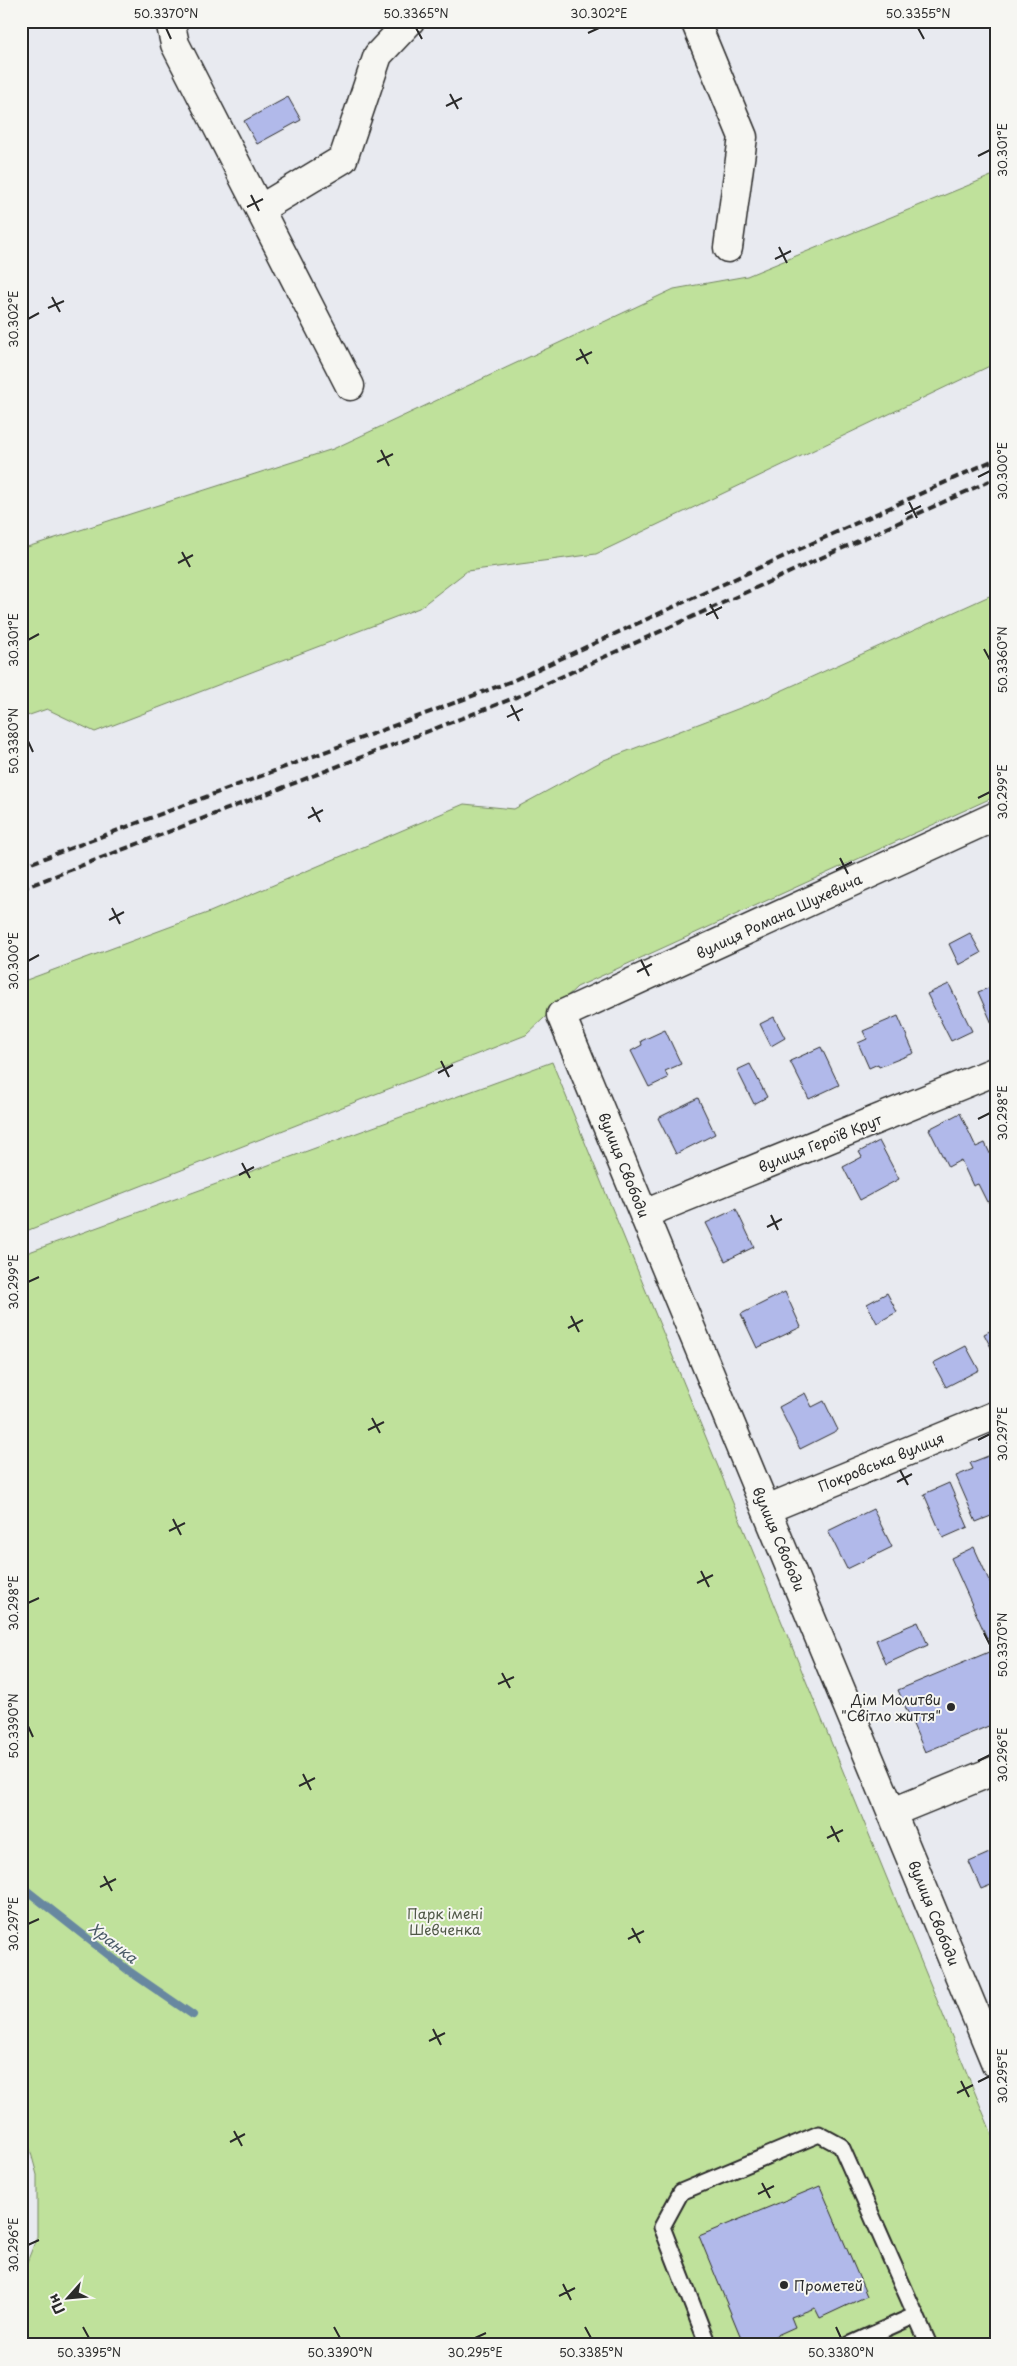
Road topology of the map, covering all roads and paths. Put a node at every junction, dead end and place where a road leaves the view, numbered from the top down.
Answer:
1 (170, 21) edge
2 (410, 21) edge
3 (695, 21) edge
4 (260, 209) junction
5 (728, 248) dead end
6 (350, 386) dead end
7 (996, 816) edge
8 (562, 1015) joint
9 (996, 1071) edge
10 (644, 1214) junction
11 (996, 1415) edge
12 (767, 1509) junction
13 (996, 1770) edge
14 (893, 1812) junction
15 (996, 2064) edge
16 (916, 2315) junction
17 (708, 2345) edge
18 (849, 2345) edge
19 (929, 2345) edge

1 - 4 street
2 - 4 street
3 - 5 street
4 - 6 street
7 - 8 street, вулиця Романа Шухевича
8 - 10 street, вулиця Свободи
9 - 10 street, вулиця Героїв Крут
10 - 12 street, вулиця Свободи
11 - 12 street, Покровська вулиця
12 - 14 street, вулиця Свободи
13 - 14 street
14 - 15 street, вулиця Свободи
16 - 17 lane
16 - 18 lane
16 - 19 lane

